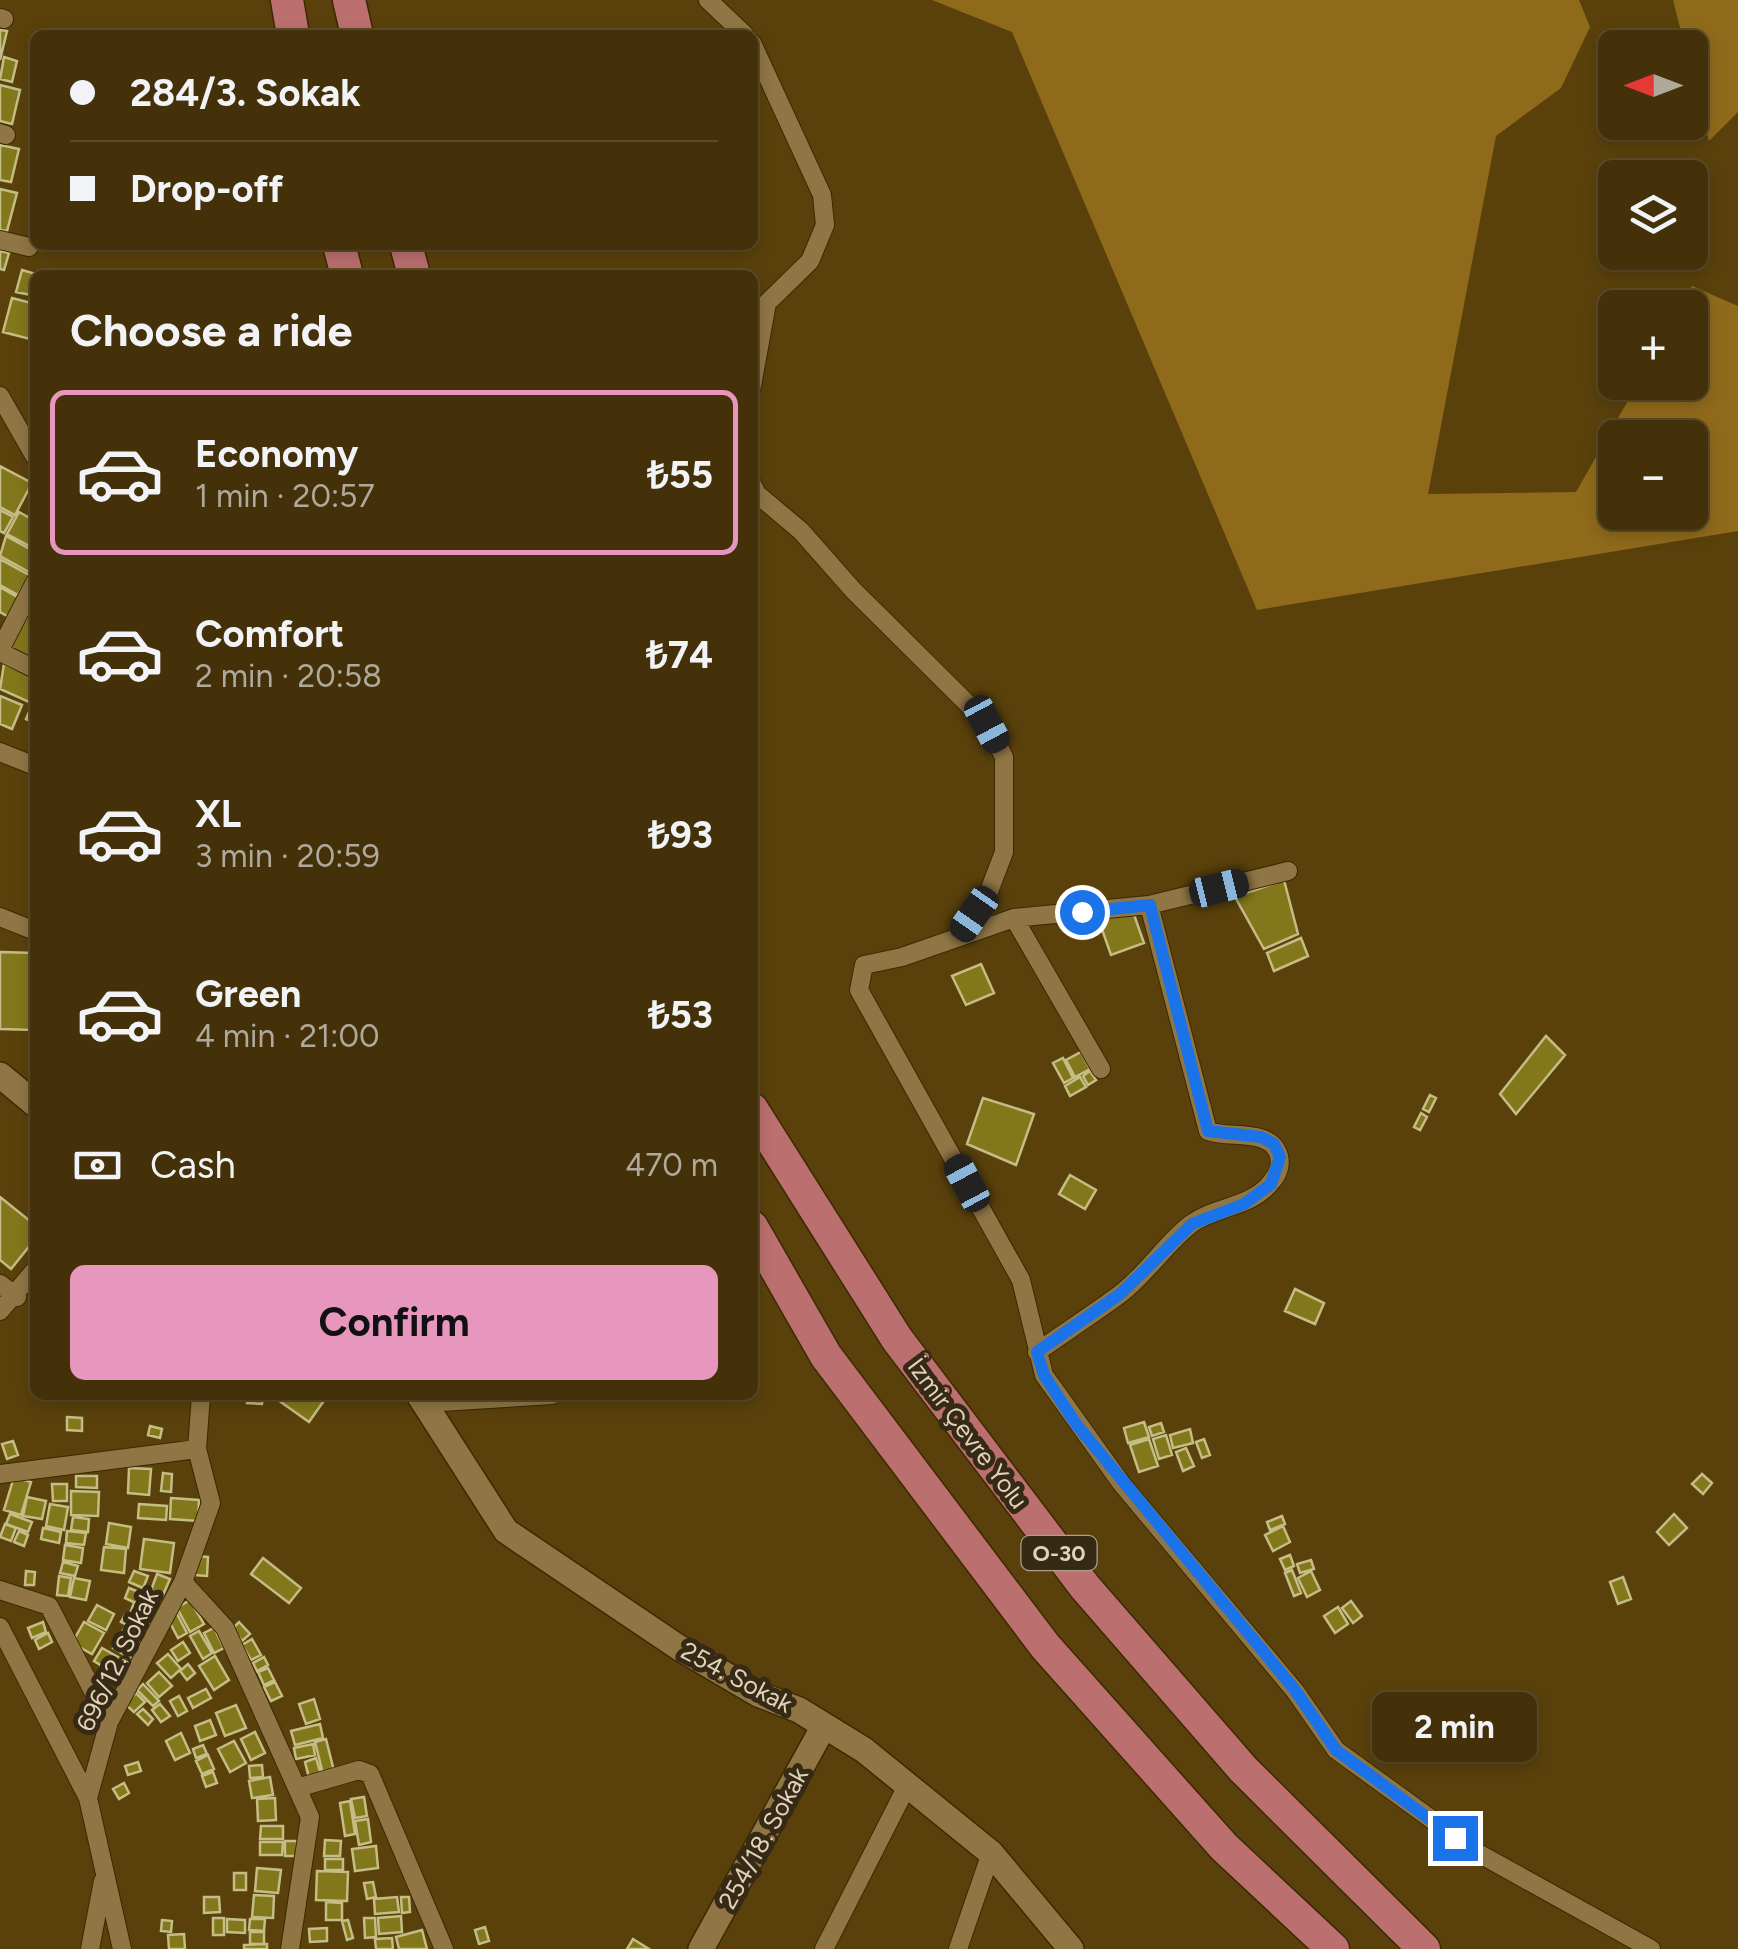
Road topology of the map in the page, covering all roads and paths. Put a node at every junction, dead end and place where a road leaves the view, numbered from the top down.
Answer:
1 (287, 0) edge
2 (349, 0) edge
3 (708, 0) edge
4 (293, 30) edge
5 (356, 30) edge
6 (739, 30) edge
7 (758, 55) edge
8 (0, 240) edge
9 (29, 247) dead end
10 (758, 355) edge
11 (3, 411) edge
12 (30, 451) edge
13 (758, 496) edge
14 (30, 592) edge
15 (0, 651) edge
16 (30, 667) edge
17 (0, 752) edge
18 (30, 764) edge
19 (1288, 872) dead end
20 (1150, 905) junction
21 (0, 917) edge
22 (1014, 918) junction
23 (30, 930) edge
24 (960, 934) junction
25 (1100, 1069) dead end
26 (0, 1075) edge
27 (30, 1100) edge
28 (758, 1119) edge
29 (758, 1238) edge
30 (30, 1277) edge
31 (0, 1284) edge
32 (16, 1297) junction
33 (0, 1311) edge
34 (1037, 1352) junction
35 (201, 1400) edge
36 (423, 1400) edge
37 (197, 1449) junction
38 (0, 1474) edge
39 (183, 1582) junction
40 (0, 1590) edge
41 (0, 1628) edge
42 (109, 1722) junction
43 (824, 1726) junction
44 (908, 1784) junction
45 (297, 1788) junction
46 (88, 1798) junction
47 (991, 1853) junction
48 (104, 1872) junction
49 (90, 1949) edge
50 (122, 1949) edge
51 (290, 1949) edge
52 (444, 1949) edge
53 (701, 1949) edge
54 (824, 1949) edge
55 (958, 1949) edge
56 (1071, 1949) edge
57 (1333, 1949) edge
58 (1424, 1949) edge
59 (1651, 1949) edge

1 - 4 highway
2 - 5 highway
3 - 6 street
7 - 10 street
8 - 9 street
11 - 12 street
13 - 24 street
14 - 15 street
15 - 16 street
17 - 18 street
19 - 20 street
20 - 22 street
20 - 34 street
21 - 23 street
22 - 24 street
22 - 25 street
24 - 34 street
26 - 27 street
28 - 58 highway, İzmir Çevre Yolu / O-30
29 - 57 highway, O-30
30 - 32 street
31 - 32 street
32 - 33 street
34 - 59 street
35 - 37 street, 696/12. Sokak
36 - 43 street, 254. Sokak
37 - 38 street
37 - 39 street, 696/12. Sokak
39 - 42 street, 696/12. Sokak
39 - 45 street
40 - 42 street
41 - 46 street
42 - 46 street, 696/12. Sokak
43 - 44 street, 254. Sokak
43 - 53 street, 254/18. Sokak
44 - 47 street, 254. Sokak
44 - 54 street
45 - 51 street
45 - 52 street
46 - 48 street, 696/12. Sokak
47 - 55 street
47 - 56 street, 254. Sokak
48 - 49 street
48 - 50 street, 696/12. Sokak

